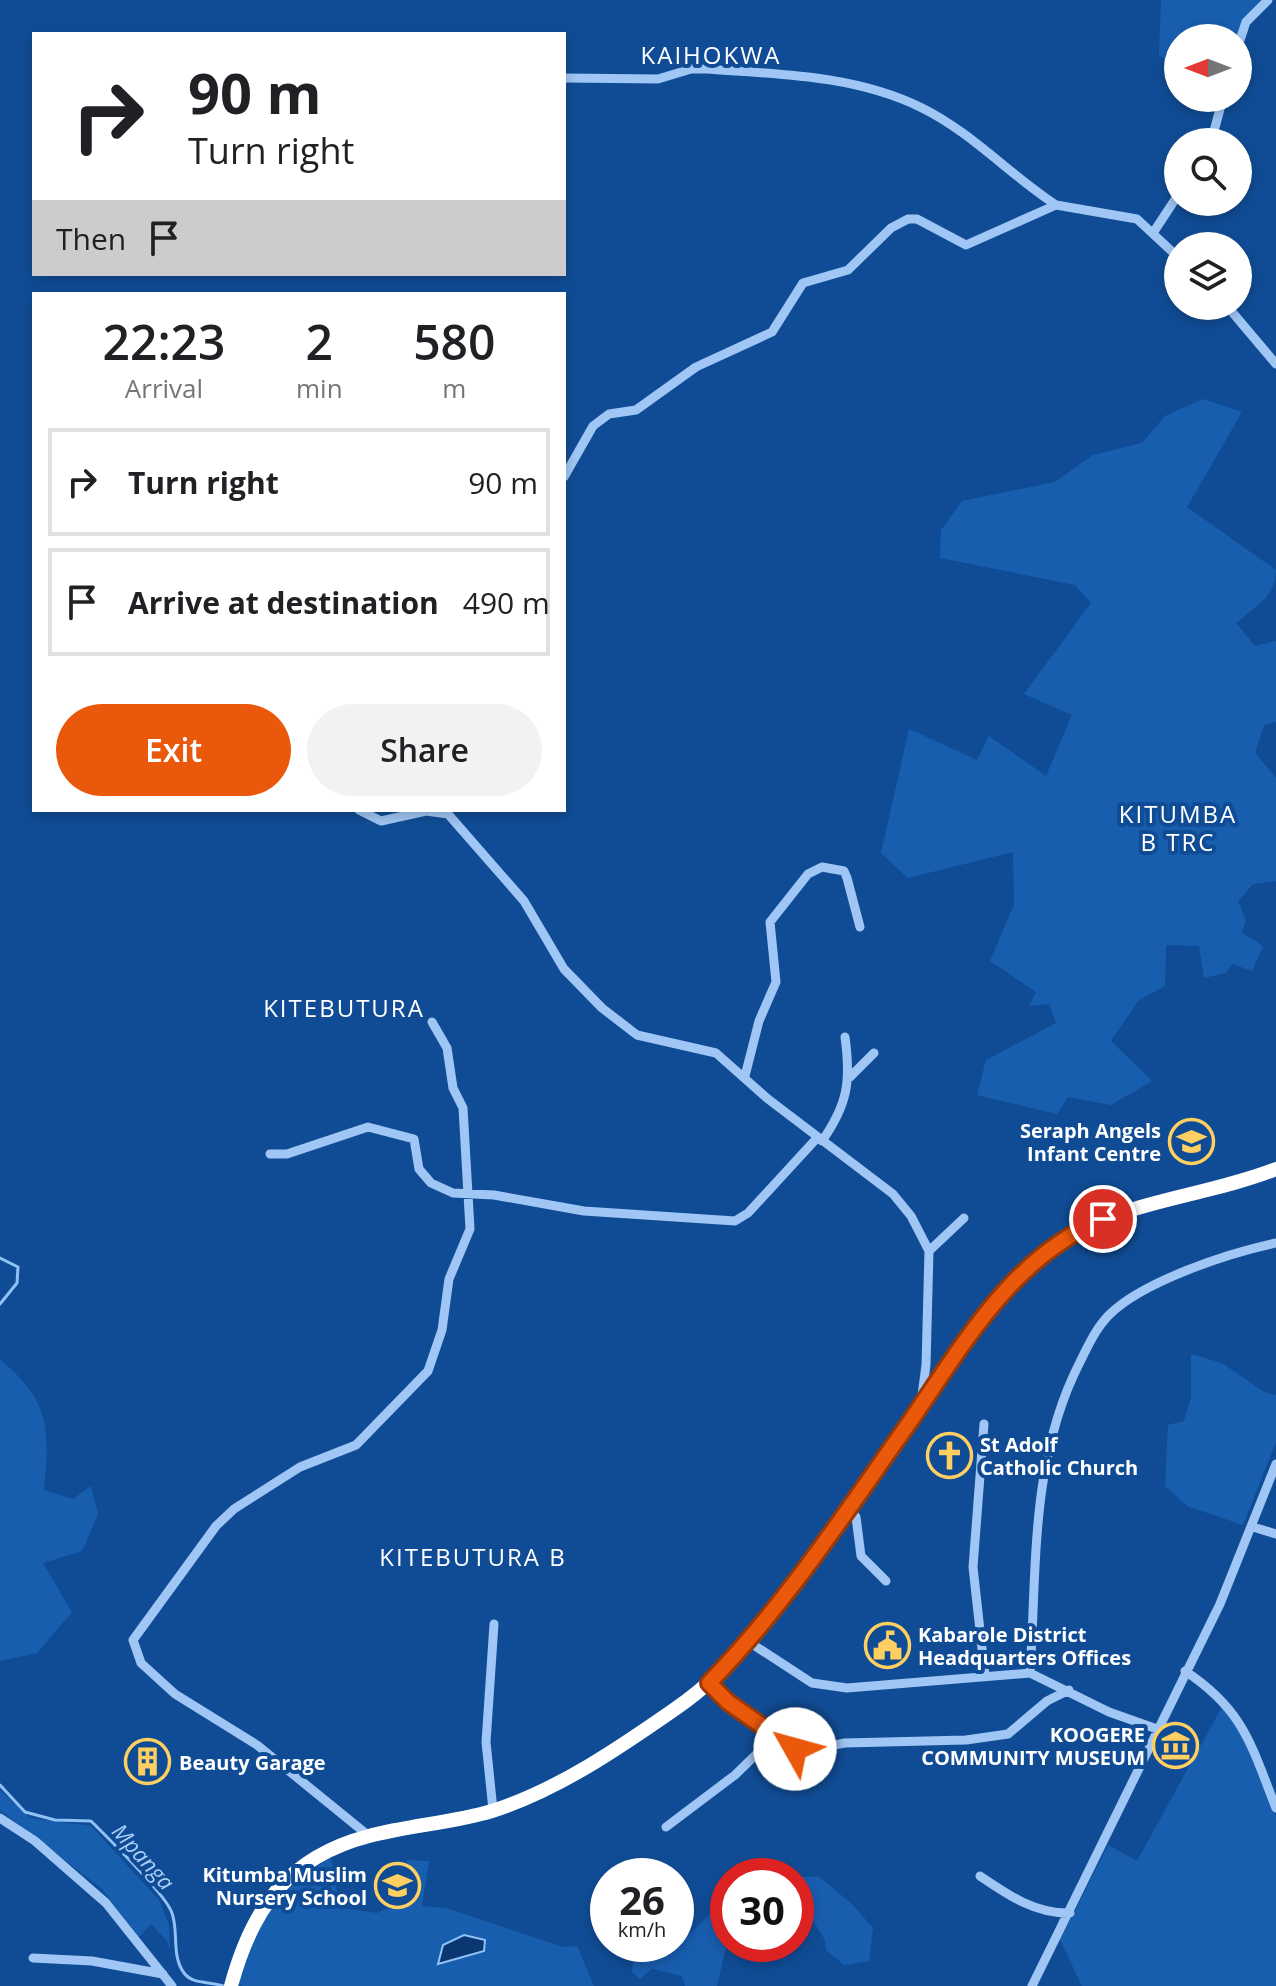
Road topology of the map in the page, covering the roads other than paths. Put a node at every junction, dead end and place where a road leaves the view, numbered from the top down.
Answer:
1 (1268, 0) edge
2 (1247, 24) edge
3 (566, 78) edge
4 (1056, 205) junction
5 (1164, 216) edge
6 (1153, 233) junction
7 (1164, 244) edge
8 (1239, 320) edge
9 (1276, 364) edge
10 (566, 473) edge
11 (363, 812) edge
12 (422, 812) edge
13 (433, 812) edge
14 (860, 927) dead end
15 (432, 1022) dead end
16 (845, 1037) dead end
17 (874, 1053) dead end
18 (745, 1076) junction
19 (850, 1077) junction
20 (820, 1139) junction
21 (270, 1154) dead end
22 (1276, 1169) edge
23 (469, 1195) junction
24 (964, 1218) dead end
25 (1276, 1243) edge
26 (929, 1251) junction
27 (921, 1406) junction
28 (984, 1424) dead end
29 (1276, 1464) edge
30 (849, 1508) junction
31 (1253, 1527) junction
32 (1276, 1534) edge
33 (886, 1581) dead end
34 (494, 1624) dead end
35 (749, 1642) junction
36 (1185, 1671) junction
37 (1030, 1673) junction
38 (985, 1676) junction
39 (709, 1683) junction
40 (1069, 1690) junction
41 (1157, 1729) junction
42 (777, 1734) junction
43 (1276, 1808) edge
44 (493, 1810) junction
45 (0, 1818) edge
46 (666, 1827) dead end
47 (369, 1836) junction
48 (980, 1876) dead end
49 (1070, 1913) junction
50 (33, 1958) dead end
51 (163, 1974) junction
52 (232, 1982) edge
53 (172, 1986) edge
54 (1032, 1986) edge

1 - 2 street
3 - 4 street
4 - 6 street
4 - 10 street
5 - 6 street
6 - 7 street
8 - 9 street
11 - 12 street
13 - 18 street
14 - 18 street
15 - 23 street
16 - 19 street
17 - 19 street
18 - 20 street
19 - 20 street
20 - 23 street
20 - 26 street
21 - 23 street
22 - 27 highway
23 - 47 street
24 - 26 street
25 - 37 street
26 - 27 street
27 - 30 highway
28 - 38 street
29 - 31 street
30 - 33 street
30 - 35 highway
31 - 32 street
31 - 36 street
34 - 44 street
35 - 38 street
35 - 39 highway
36 - 41 street
36 - 43 street
37 - 38 street
37 - 40 street
39 - 42 street
39 - 44 highway
40 - 41 street
40 - 42 street
41 - 49 street
42 - 46 street
44 - 47 highway
45 - 51 street
47 - 52 highway
48 - 49 street
49 - 54 street
50 - 51 street
51 - 53 street

